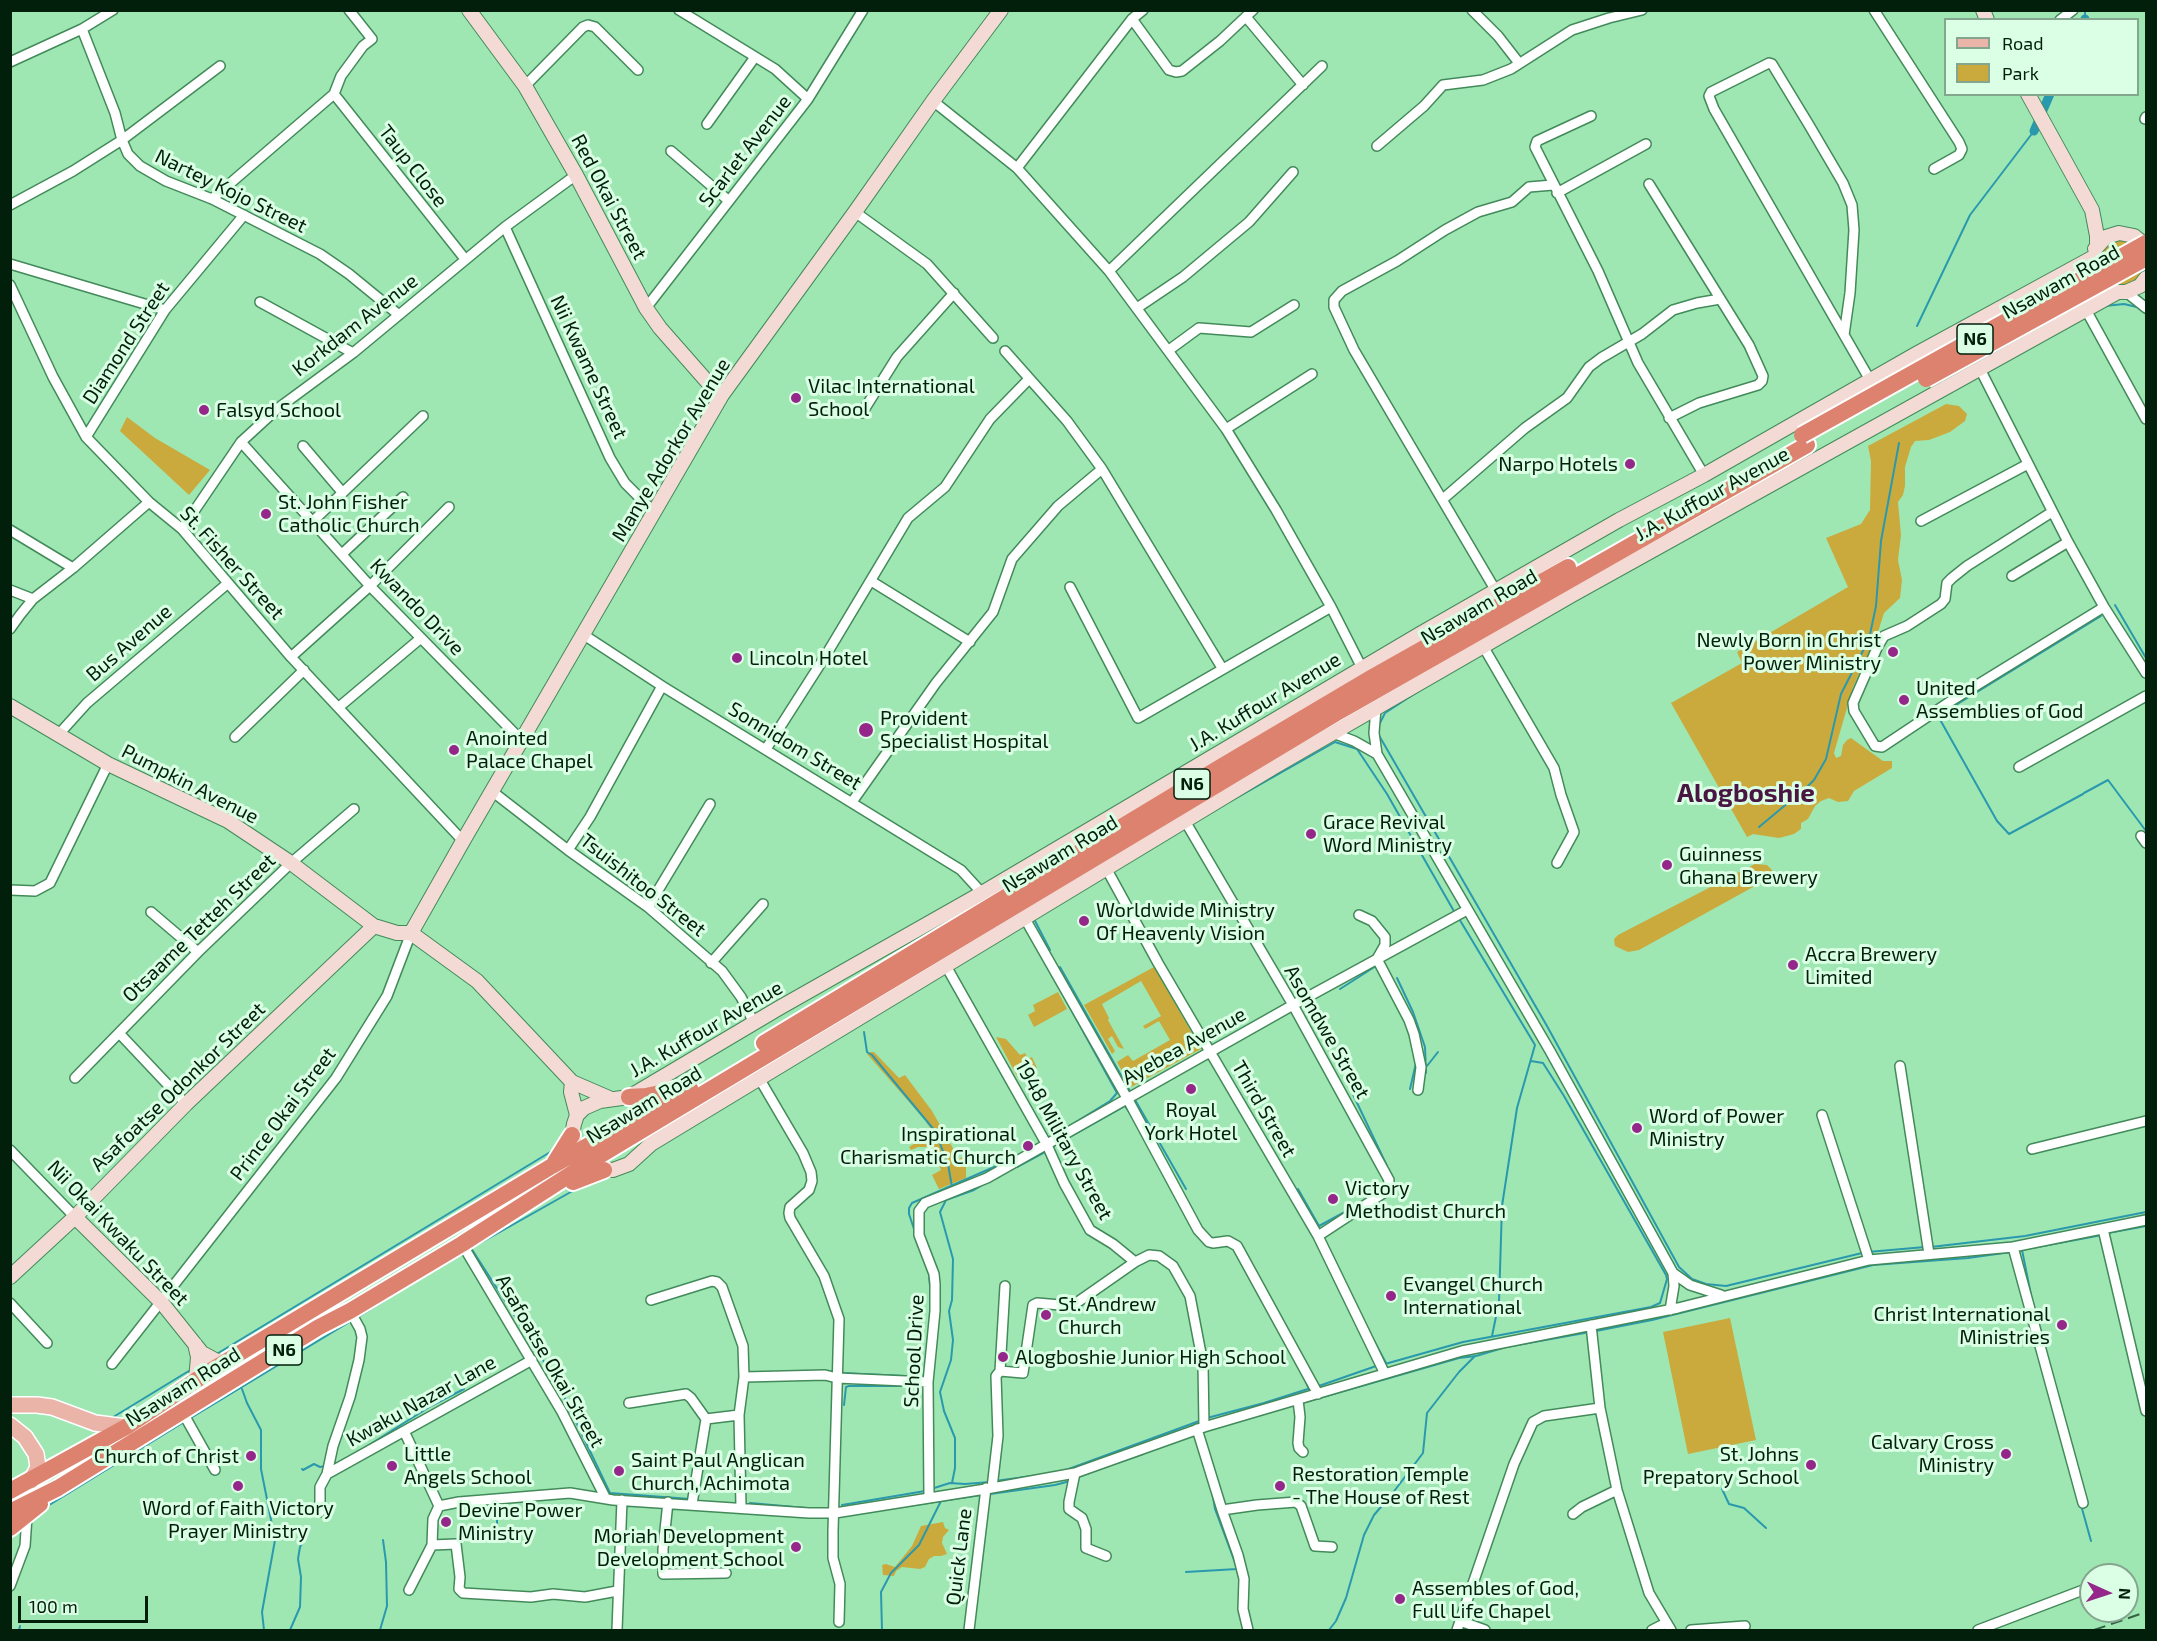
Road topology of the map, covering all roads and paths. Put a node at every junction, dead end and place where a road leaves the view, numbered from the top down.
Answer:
1 (113, 10) edge
2 (349, 10) edge
3 (469, 10) edge
4 (680, 10) edge
5 (863, 10) edge
6 (1001, 10) edge
7 (1143, 10) edge
8 (1472, 10) edge
9 (1642, 10) edge
10 (1874, 10) edge
11 (1250, 14) edge
12 (1132, 20) junction
13 (82, 29) junction
14 (755, 57) junction
15 (10, 62) edge
16 (1519, 63) junction
17 (220, 66) dead end
18 (1322, 66) dead end
19 (638, 70) dead end
20 (1303, 85) junction
21 (525, 86) junction
22 (334, 94) junction
23 (2029, 96) edge
24 (808, 99) junction
25 (933, 100) junction
26 (1591, 116) dead end
27 (707, 124) dead end
28 (122, 140) junction
29 (1646, 144) dead end
30 (1377, 146) dead end
31 (671, 151) dead end
32 (1017, 168) junction
33 (1934, 169) dead end
34 (1293, 172) dead end
35 (576, 175) junction
36 (1648, 184) dead end
37 (1555, 189) junction
38 (212, 199) junction
39 (729, 201) junction
40 (10, 205) edge
41 (2092, 210) junction
42 (855, 212) junction
43 (244, 215) junction
44 (505, 227) junction
45 (2146, 228) edge
46 (2119, 233) junction
47 (2140, 240) edge
48 (2146, 249) edge
49 (2094, 252) junction
50 (2146, 258) edge
51 (465, 260) junction
52 (10, 264) edge
53 (1109, 271) junction
54 (2146, 278) edge
55 (10, 285) edge
56 (2122, 292) junction
57 (954, 293) junction
58 (1720, 299) junction
59 (260, 302) dead end
60 (1294, 305) dead end
61 (646, 308) junction
62 (1137, 308) junction
63 (2146, 308) edge
64 (165, 310) junction
65 (2086, 310) junction
66 (399, 315) junction
67 (1844, 335) junction
68 (993, 338) dead end
69 (1628, 341) junction
70 (1169, 350) junction
71 (1005, 351) dead end
72 (353, 353) junction
73 (1980, 369) junction
74 (1312, 374) dead end
75 (1029, 378) junction
76 (1870, 380) junction
77 (722, 395) junction
78 (862, 413) dead end
79 (423, 416) dead end
80 (1669, 418) junction
81 (2146, 420) edge
82 (1226, 429) junction
83 (87, 437) junction
84 (1804, 440) junction
85 (241, 442) junction
86 (303, 446) dead end
87 (2028, 464) junction
88 (1102, 469) junction
89 (1704, 475) junction
90 (342, 492) junction
91 (403, 497) dead end
92 (1443, 499) junction
93 (149, 502) junction
94 (449, 507) dead end
95 (2052, 512) junction
96 (655, 513) junction
97 (1921, 520) dead end
98 (312, 522) junction
99 (182, 529) junction
100 (10, 530) edge
101 (2068, 542) junction
102 (342, 554) junction
103 (73, 568) junction
104 (2012, 576) dead end
105 (871, 581) junction
106 (227, 584) junction
107 (370, 586) junction
108 (1070, 587) dead end
109 (10, 590) edge
110 (1496, 591) junction
111 (33, 599) junction
112 (1331, 607) junction
113 (2104, 607) junction
114 (10, 629) edge
115 (584, 635) junction
116 (421, 638) junction
117 (970, 642) junction
118 (1483, 646) junction
119 (291, 657) junction
120 (1222, 668) junction
121 (1362, 668) junction
122 (304, 670) junction
123 (2146, 673) edge
124 (662, 686) junction
125 (2146, 696) edge
126 (10, 706) edge
127 (339, 707) junction
128 (1376, 708) junction
129 (60, 734) junction
130 (1333, 734) junction
131 (235, 737) dead end
132 (522, 741) junction
133 (766, 749) junction
134 (1377, 754) junction
135 (108, 764) junction
136 (2019, 767) dead end
137 (493, 792) junction
138 (852, 802) junction
139 (710, 804) dead end
140 (354, 809) dead end
141 (1185, 821) junction
142 (463, 841) junction
143 (568, 850) junction
144 (291, 863) junction
145 (1557, 863) dead end
146 (1106, 868) junction
147 (10, 890) edge
148 (982, 893) junction
149 (763, 904) dead end
150 (648, 907) junction
151 (1467, 910) junction
152 (151, 912) dead end
153 (1359, 915) dead end
154 (1024, 917) junction
155 (374, 926) junction
156 (411, 933) junction
157 (198, 952) junction
158 (1377, 959) junction
159 (711, 963) junction
160 (946, 966) junction
161 (1293, 1005) junction
162 (754, 1023) junction
163 (119, 1033) junction
164 (1210, 1052) junction
165 (1900, 1066) dead end
166 (75, 1078) dead end
167 (759, 1078) junction
168 (572, 1082) junction
169 (699, 1083) junction
170 (1418, 1090) dead end
171 (629, 1096) junction
172 (609, 1098) junction
173 (1127, 1098) junction
174 (186, 1104) junction
175 (577, 1115) junction
176 (1822, 1115) dead end
177 (2146, 1122) edge
178 (572, 1134) junction
179 (1047, 1145) junction
180 (2032, 1149) dead end
181 (10, 1150) edge
182 (581, 1158) junction
183 (552, 1166) junction
184 (604, 1170) junction
185 (919, 1211) joint
186 (510, 1213) junction
187 (75, 1217) junction
188 (2146, 1220) edge
189 (2103, 1229) junction
190 (1318, 1236) junction
191 (462, 1244) junction
192 (2013, 1247) junction
193 (1929, 1254) junction
194 (1869, 1260) junction
195 (1135, 1262) junction
196 (1673, 1273) junction
197 (10, 1277) edge
198 (1005, 1286) dead end
199 (1723, 1296) junction
200 (651, 1300) dead end
201 (10, 1303) edge
202 (162, 1303) junction
203 (1670, 1310) junction
204 (350, 1311) junction
205 (1591, 1325) junction
206 (47, 1343) dead end
207 (195, 1344) junction
208 (532, 1360) junction
209 (225, 1362) junction
210 (112, 1364) dead end
211 (1000, 1371) junction
212 (1384, 1372) junction
213 (744, 1377) junction
214 (837, 1378) junction
215 (196, 1380) junction
216 (928, 1382) junction
217 (1318, 1394) junction
218 (1298, 1400) junction
219 (629, 1403) dead end
220 (10, 1405) edge
221 (1600, 1408) junction
222 (2146, 1411) edge
223 (183, 1413) junction
224 (740, 1415) junction
225 (706, 1419) junction
226 (10, 1425) edge
227 (126, 1427) junction
228 (1200, 1428) junction
229 (404, 1431) junction
230 (1303, 1452) dead end
231 (215, 1470) dead end
232 (327, 1473) junction
233 (1075, 1473) junction
234 (31, 1481) junction
235 (58, 1488) junction
236 (989, 1488) junction
237 (1617, 1490) junction
238 (10, 1491) edge
239 (605, 1497) junction
240 (929, 1497) junction
241 (622, 1500) junction
242 (668, 1502) junction
243 (2083, 1503) dead end
244 (692, 1504) junction
245 (439, 1506) junction
246 (741, 1507) junction
247 (1222, 1510) junction
248 (10, 1512) edge
249 (320, 1512) dead end
250 (834, 1513) junction
251 (1573, 1514) dead end
252 (28, 1515) junction
253 (10, 1528) edge
254 (432, 1545) junction
255 (1332, 1547) dead end
256 (1106, 1556) dead end
257 (726, 1573) dead end
258 (10, 1586) edge
259 (409, 1590) dead end
260 (617, 1591) junction
261 (2079, 1592) edge
262 (839, 1622) dead end
263 (1458, 1626) edge
264 (1745, 1626) dead end
265 (1669, 1627) edge
266 (617, 1630) edge
267 (969, 1630) edge
268 (1248, 1630) edge
269 (1485, 1630) edge
270 (1652, 1630) edge
271 (1691, 1630) edge
272 (1978, 1630) edge

1 - 13 street
2 - 22 street
3 - 21 main road, Red Okai Street
4 - 14 street
5 - 24 street, Scarlet Avenue
6 - 25 main road, Manye Adorkor Avenue
7 - 12 street
8 - 16 street
9 - 16 street
10 - 33 street
11 - 12 street
11 - 20 street
12 - 32 street
13 - 15 street
13 - 28 street, Nartey Kojo Street
14 - 24 street
14 - 27 street
16 - 30 street
17 - 28 street
18 - 20 street
19 - 21 street
20 - 53 street
21 - 35 main road, Red Okai Street
22 - 38 street
22 - 51 street, Taup Close
23 - 41 main road
24 - 39 street, Scarlet Avenue
25 - 32 street
25 - 42 main road, Manye Adorkor Avenue
26 - 37 street
28 - 38 street, Nartey Kojo Street
28 - 40 street
29 - 37 street
31 - 39 street
32 - 53 street
34 - 62 street
35 - 44 street, Korkdam Avenue
35 - 61 main road, Red Okai Street
36 - 58 street
37 - 69 street
37 - 92 street
38 - 43 street, Nartey Kojo Street
39 - 61 street, Scarlet Avenue
41 - 46 main road
41 - 49 main road
42 - 57 street
42 - 77 main road, Manye Adorkor Avenue
43 - 64 street, Diamond Street
43 - 66 street, Nartey Kojo Street
44 - 51 street, Korkdam Avenue
44 - 96 street, Nii Kwame Street
45 - 47 main road
46 - 47 main road
46 - 49 main road, J.A. Kuffour Avenue
47 - 48 main road
47 - 84 highway, Nsawam Road / N6, bridge
49 - 56 main road
49 - 76 main road, J.A. Kuffour Avenue
50 - 84 highway, Nsawam Road / N6, bridge
51 - 66 street, Korkdam Avenue
52 - 64 street
53 - 62 street
54 - 56 main road, J.A. Kuffour Avenue
55 - 83 street, St. Fisher Street
56 - 63 street
56 - 65 main road, J.A. Kuffour Avenue
57 - 68 street
57 - 78 street
58 - 69 street
58 - 80 street
59 - 72 street
60 - 70 street
61 - 77 main road, Red Okai Street
62 - 70 street
64 - 83 street, Diamond Street
65 - 73 main road, J.A. Kuffour Avenue
65 - 81 street
66 - 72 street, Korkdam Avenue
67 - 67 street
67 - 76 street
69 - 80 street
69 - 92 street
70 - 82 street
71 - 75 street
72 - 85 street, Korkdam Avenue
73 - 87 street
73 - 118 main road, J.A. Kuffour Avenue
74 - 82 street
75 - 88 street
75 - 105 street
76 - 89 main road, J.A. Kuffour Avenue
77 - 96 main road, Manye Adorkor Avenue
79 - 90 street
80 - 89 street
82 - 112 street
83 - 93 street, St. Fisher Street
84 - 169 highway, Nsawam Road / N6
84 - 182 highway, Nsawam Road / N6
85 - 98 street, Kwando Drive
85 - 99 street, Korkdam Avenue
86 - 90 street
87 - 95 street
87 - 97 street
88 - 117 street
88 - 120 street
89 - 110 main road, J.A. Kuffour Avenue
90 - 98 street
91 - 102 street
92 - 110 street
93 - 99 street, St. Fisher Street
93 - 103 street
94 - 107 street
95 - 101 street
95 - 113 street
96 - 115 main road, Manye Adorkor Avenue
98 - 102 street, Kwando Drive
99 - 106 street, St. Fisher Street
100 - 103 street
101 - 104 street
101 - 113 street
102 - 107 street, Kwando Drive
103 - 111 street
105 - 117 street
105 - 133 street
106 - 119 street, St. Fisher Street
106 - 129 street, Bus Avenue
107 - 116 street, Kwando Drive
107 - 119 street
108 - 120 street
109 - 111 street
110 - 121 main road, J.A. Kuffour Avenue
111 - 114 street
112 - 120 street
112 - 121 street
113 - 123 street
115 - 124 street, Sonnidom Street
115 - 132 main road, Manye Adorkor Avenue
116 - 127 street
116 - 132 street, Kwando Drive
117 - 138 street
118 - 128 main road, J.A. Kuffour Avenue
118 - 145 street
119 - 122 street, St. Fisher Street
121 - 148 main road, J.A. Kuffour Avenue
122 - 127 street, St. Fisher Street
122 - 131 street
124 - 133 street, Sonnidom Street
124 - 143 street
125 - 136 street
126 - 129 main road, Pumpkin Avenue
127 - 142 street, St. Fisher Street
128 - 130 main road, J.A. Kuffour Avenue
128 - 134 street
129 - 135 main road, Pumpkin Avenue
130 - 134 street
130 - 141 main road, J.A. Kuffour Avenue
132 - 137 main road, Manye Adorkor Avenue
133 - 138 street, Sonnidom Street
134 - 151 street
135 - 144 main road, Pumpkin Avenue
135 - 147 street
137 - 142 main road, Manye Adorkor Avenue
137 - 143 street, Tsuishitoo Street
138 - 148 street, Sonnidom Street
139 - 150 street
140 - 144 street, Otsaame Tetteh Street
141 - 146 main road, J.A. Kuffour Avenue
141 - 161 street, Asomdwe Street
142 - 156 main road, Manye Adorkor Avenue
143 - 150 street, Tsuishitoo Street
144 - 155 main road, Pumpkin Avenue
144 - 157 street, Otsaame Tetteh Street
146 - 154 main road, J.A. Kuffour Avenue
146 - 164 street, Third Street
148 - 162 main road, J.A. Kuffour Avenue
149 - 159 street
150 - 159 street, Tsuishitoo Street
151 - 158 street, Ayebea Avenue
151 - 196 street
152 - 157 street
153 - 158 street
154 - 160 main road, J.A. Kuffour Avenue
154 - 173 street
155 - 156 main road, Pumpkin Avenue
155 - 174 main road, Asafoatse Odonkor Street
156 - 168 main road
156 - 202 street, Prince Okai Street
157 - 163 street, Otsaame Tetteh Street
158 - 161 street, Ayebea Avenue
158 - 170 street
159 - 162 street, Tsuishitoo Street
160 - 167 main road, J.A. Kuffour Avenue
160 - 179 street, 1948 Military Street
161 - 164 street, Ayebea Avenue
161 - 190 street, Asomdwe Street
162 - 171 main road, J.A. Kuffour Avenue
163 - 166 street, Otsaame Tetteh Street
163 - 174 street
164 - 173 street, Ayebea Avenue
164 - 190 street, Third Street
165 - 193 street
167 - 184 main road, J.A. Kuffour Avenue
167 - 214 street
168 - 172 main road
168 - 175 main road
169 - 171 highway
169 - 182 highway, Nsawam Road / N6
171 - 172 main road, J.A. Kuffour Avenue
172 - 175 main road, J.A. Kuffour Avenue
173 - 179 street, Ayebea Avenue
173 - 217 street
174 - 187 main road, Asafoatse Odonkor Street
175 - 178 main road
176 - 194 street
177 - 180 street
178 - 182 main road
178 - 183 highway
179 - 185 street, Ayebea Avenue
179 - 195 street, 1948 Military Street
181 - 187 street, Nii Okai Kwaku Street
182 - 183 highway, Nsawam Road / N6
182 - 184 main road
182 - 186 highway, Nsawam Road / N6
183 - 209 highway, Nsawam Road / N6
184 - 186 highway
185 - 216 street, School Drive
186 - 191 highway, Nsawam Road / N6
187 - 197 main road, Asafoatse Odonkor Street
187 - 202 main road, Nii Okai Kwaku Street
188 - 189 street
189 - 192 street
189 - 222 street
190 - 212 street, Third Street
191 - 204 highway, Nsawam Road / N6
191 - 208 street, Asafoatse Okai Street
192 - 193 street
192 - 243 street
193 - 194 street
194 - 199 street
195 - 211 street
195 - 228 street
196 - 199 street
196 - 203 street
198 - 211 street, Quick Lane
199 - 203 street
200 - 213 street
201 - 206 street
202 - 207 main road, Nii Okai Kwaku Street
202 - 210 street, Prince Okai Street
203 - 205 street
204 - 223 highway, Nsawam Road / N6
204 - 232 street
205 - 212 street
205 - 221 street
207 - 209 main road, Nii Okai Kwaku Street
207 - 215 main road
208 - 229 street, Kwaku Nazar Lane
208 - 239 street, Asafoatse Okai Street
209 - 215 highway, Nsawam Road / N6
211 - 236 street, Quick Lane
212 - 217 street
213 - 214 street
213 - 224 street
214 - 216 street
214 - 250 street
215 - 227 highway, Nsawam Road / N6
216 - 240 street, School Drive
217 - 218 street
218 - 228 street
218 - 230 street
219 - 225 street
220 - 227 main road
221 - 237 street
221 - 263 street
223 - 231 street
223 - 235 highway, Nsawam Road / N6
224 - 225 street
224 - 246 street
225 - 244 street
226 - 234 main road
227 - 234 highway, Nsawam Road / N6
228 - 233 street
228 - 247 street
229 - 232 street, Kwaku Nazar Lane
229 - 245 street
232 - 249 street
233 - 236 street
233 - 256 street
234 - 238 highway, Nsawam Road / N6
235 - 248 highway, Nsawam Road / N6
235 - 252 highway
236 - 240 street
236 - 267 street, Quick Lane
237 - 251 street
237 - 265 street
239 - 241 street
239 - 245 street
240 - 250 street
241 - 242 street
241 - 260 street
242 - 244 street
242 - 257 street
244 - 246 street
245 - 254 street
246 - 250 street
247 - 255 street
247 - 268 street
250 - 262 street
252 - 253 highway
252 - 258 street
254 - 259 street
254 - 260 street
260 - 266 street
261 - 272 street
263 - 269 street
264 - 271 street
265 - 270 street

